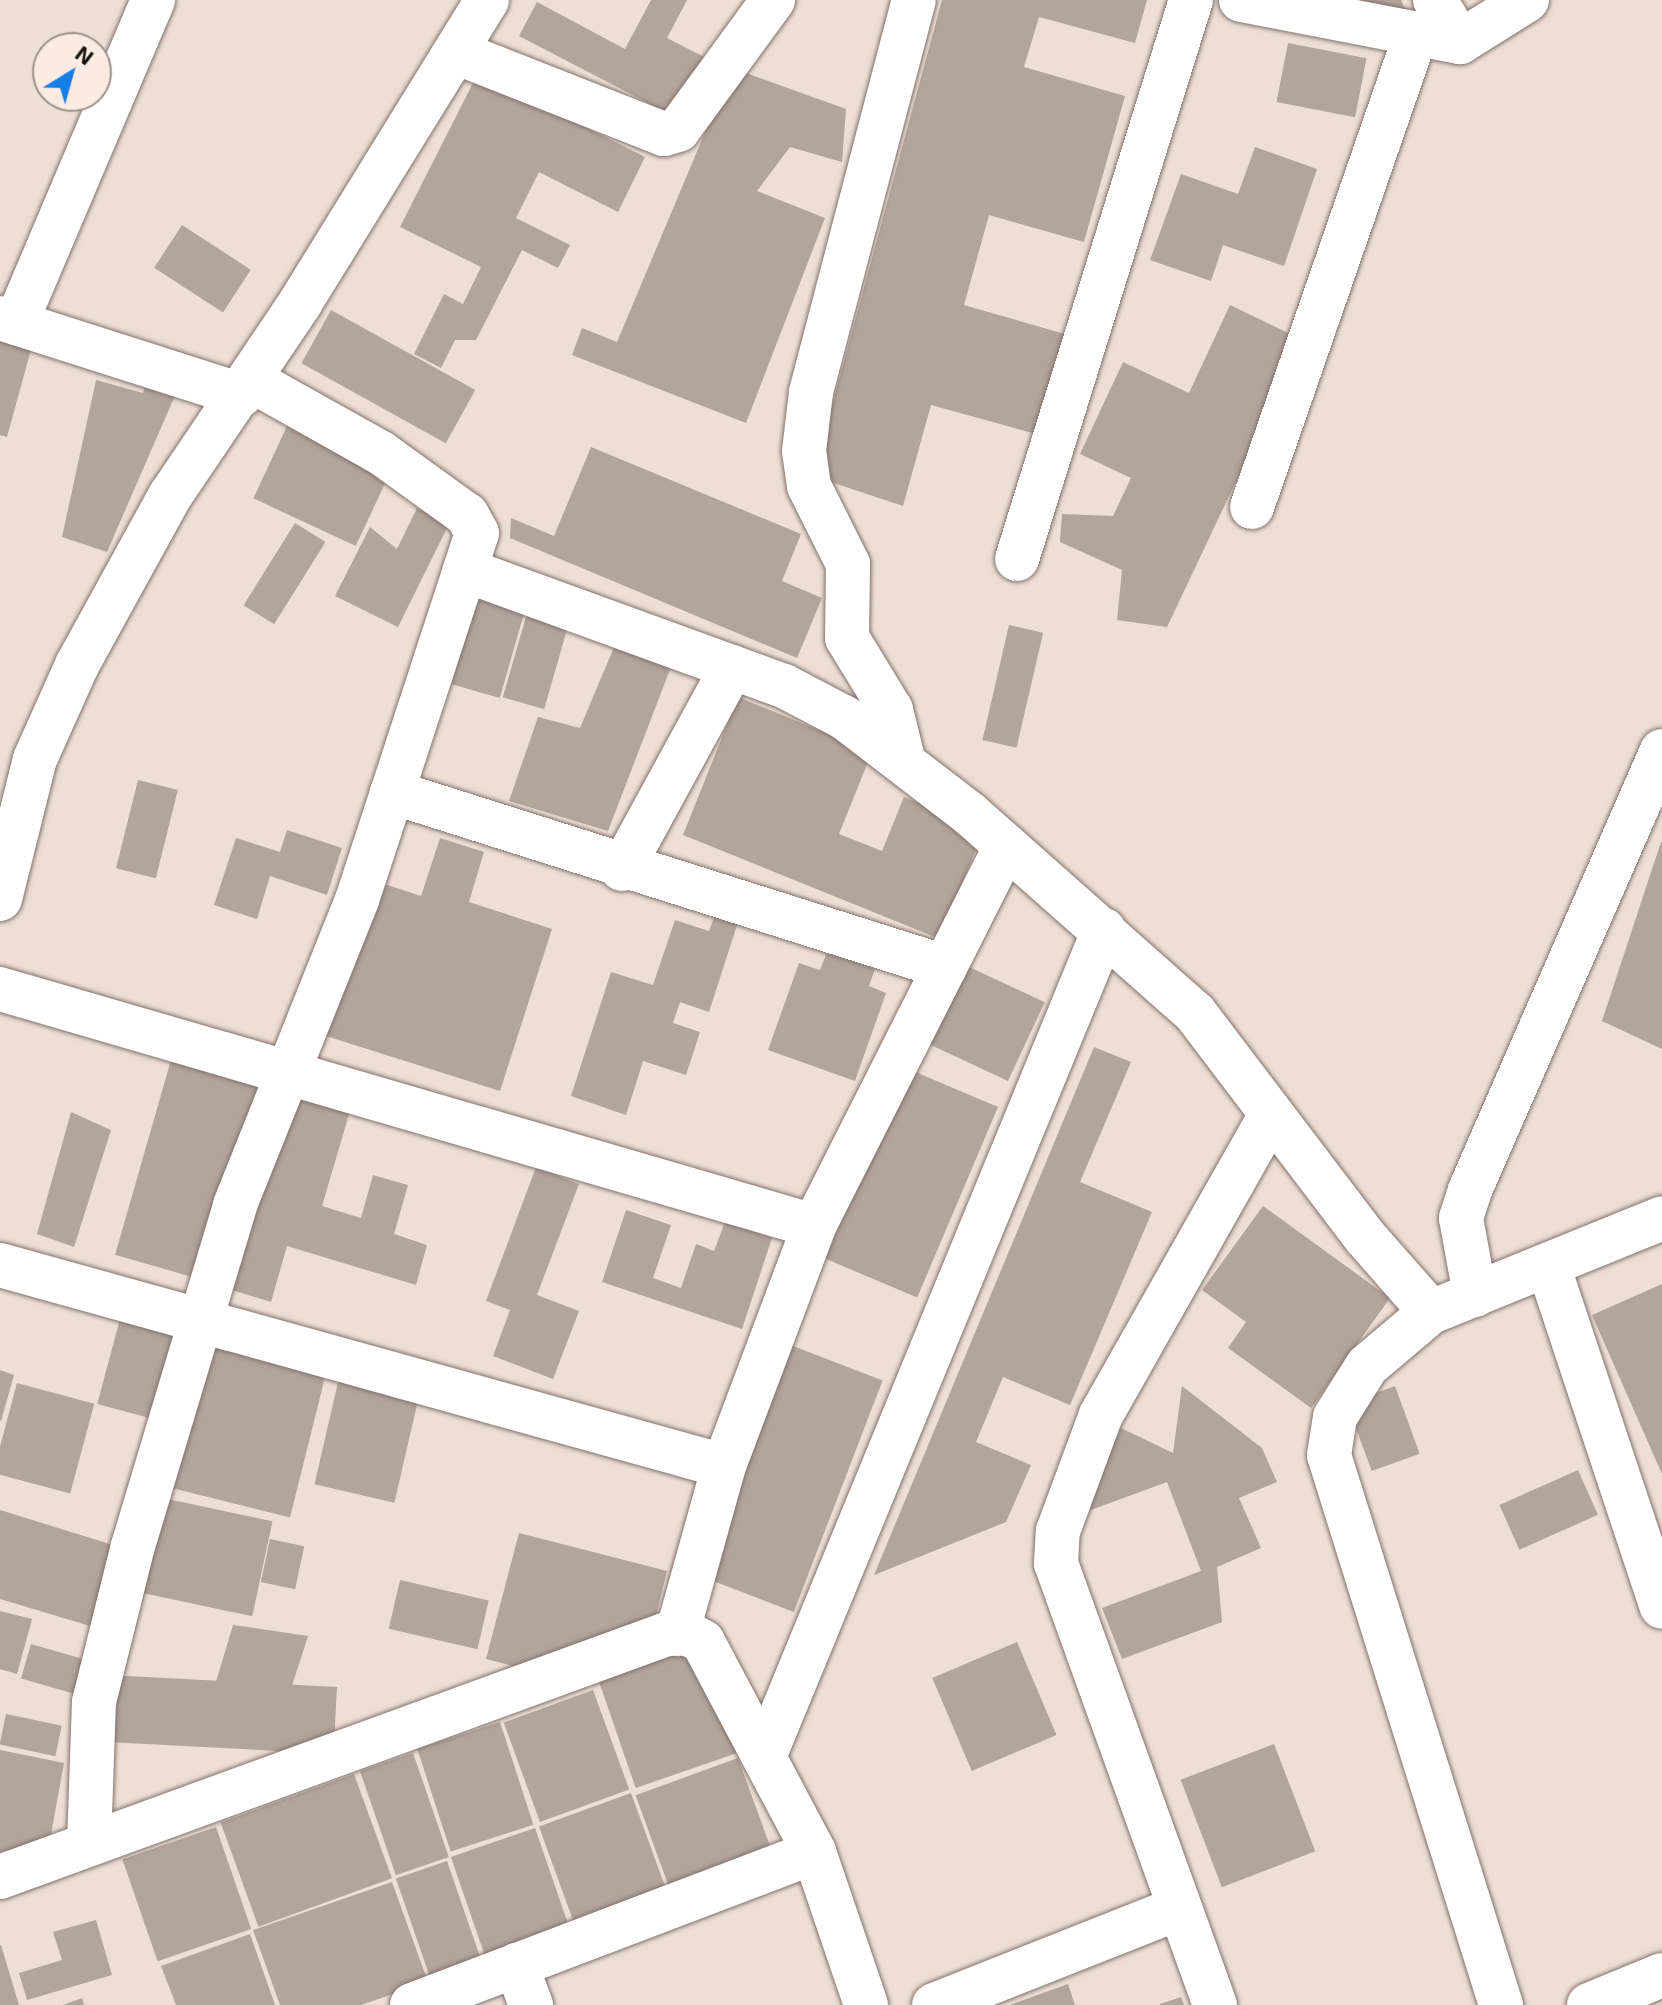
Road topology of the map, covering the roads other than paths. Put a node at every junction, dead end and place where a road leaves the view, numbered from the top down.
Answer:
1 (153, 0) edge
2 (487, 0) edge
3 (773, 0) edge
4 (914, 0) edge
5 (1191, 0) edge
6 (1241, 0) edge
7 (1527, 0) edge
8 (1426, 17) edge
9 (458, 53) junction
10 (8, 320) edge
11 (246, 387) junction
12 (1252, 507) dead end
13 (1017, 559) dead end
14 (465, 570) junction
15 (732, 667) junction
16 (1662, 751) edge
17 (904, 763) junction
18 (392, 792) junction
19 (1006, 846) junction
20 (622, 869) junction
21 (0, 899) edge
22 (1104, 930) junction
23 (945, 967) junction
24 (0, 989) edge
25 (287, 1072) junction
26 (1271, 1115) junction
27 (1662, 1218) edge
28 (814, 1226) junction
29 (0, 1265) edge
30 (1548, 1265) junction
31 (1475, 1295) junction
32 (1431, 1312) junction
33 (205, 1323) junction
34 (724, 1466) junction
35 (1658, 1587) edge
36 (677, 1634) junction
37 (764, 1757) junction
38 (89, 1844) junction
39 (814, 1852) junction
40 (0, 1877) edge
41 (1176, 1909) junction
42 (1662, 1975) edge
43 (524, 1985) edge
44 (412, 2005) edge
45 (866, 2005) edge
46 (934, 2005) edge
47 (1215, 2005) edge
48 (1501, 2005) edge
49 (1589, 2005) edge

1 - 10 street
2 - 9 street
3 - 9 street
4 - 17 street
5 - 13 street
6 - 8 street
7 - 8 street
8 - 12 street
9 - 11 street
10 - 11 street
11 - 14 street
11 - 21 street
14 - 15 street
14 - 18 street
15 - 17 street
15 - 20 street
16 - 31 street
17 - 19 street
18 - 20 street
18 - 25 street
19 - 22 street
19 - 23 street
20 - 23 street
22 - 26 street
22 - 37 street
23 - 28 street
24 - 25 street
25 - 28 street
25 - 33 street
26 - 32 street
26 - 41 street
27 - 30 street
28 - 34 street
29 - 33 street
30 - 31 street
30 - 35 street
31 - 32 street
32 - 48 street
33 - 34 street
33 - 38 street
34 - 36 street
36 - 37 street
36 - 38 street
37 - 39 street
38 - 40 street
39 - 43 street
39 - 45 street
41 - 46 street
41 - 47 street
42 - 49 street
43 - 44 street

